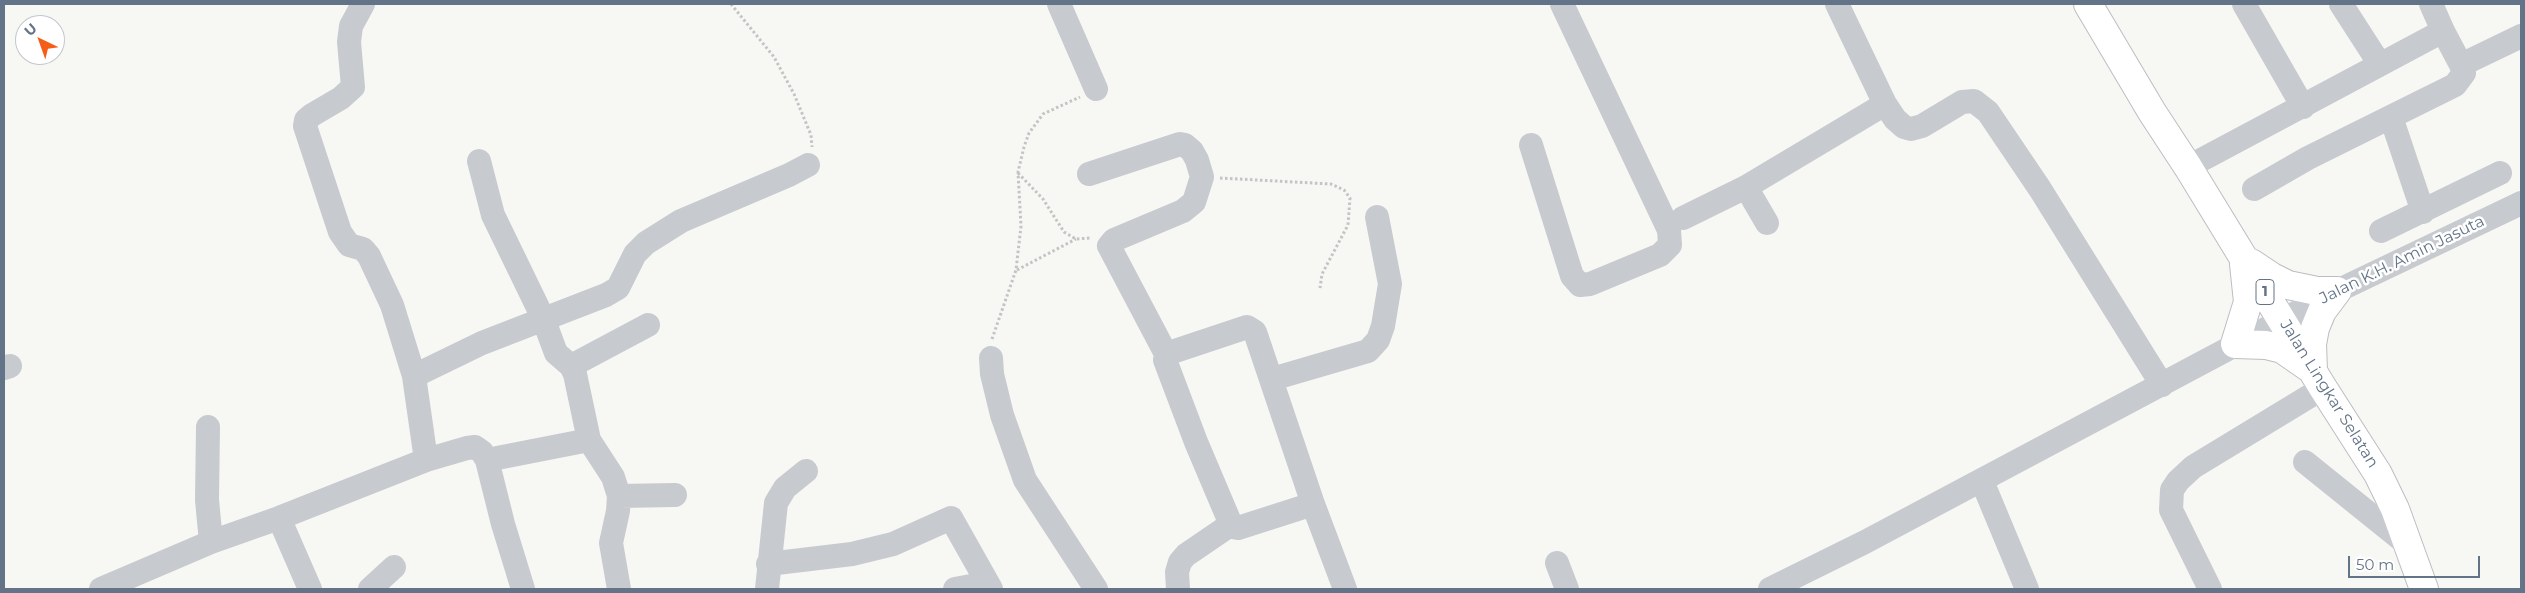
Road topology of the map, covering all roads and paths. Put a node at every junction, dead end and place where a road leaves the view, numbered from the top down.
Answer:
1 (363, 4) edge
2 (731, 4) edge
3 (1058, 4) edge
4 (1562, 4) edge
5 (1837, 4) edge
6 (2088, 4) edge
7 (2244, 4) edge
8 (2341, 4) edge
9 (2431, 4) edge
10 (2442, 31) junction
11 (2521, 36) edge
12 (2379, 63) junction
13 (2461, 65) junction
14 (1096, 89) joint
15 (1885, 104) junction
16 (2302, 106) junction
17 (2391, 117) junction
18 (1531, 145) dead end
19 (479, 161) dead end
20 (808, 164) joint
21 (2188, 167) junction
22 (1018, 172) junction
23 (2500, 173) dead end
24 (1089, 174) dead end
25 (1202, 177) junction
26 (1746, 187) junction
27 (2254, 189) dead end
28 (2521, 203) edge
29 (2423, 212) junction
30 (1377, 218) dead end
31 (1683, 218) dead end
32 (1767, 224) dead end
33 (2380, 231) dead end
34 (1097, 237) dead end
35 (1076, 239) junction
36 (2243, 258) junction
37 (1016, 270) junction
38 (1320, 288) dead end
39 (2337, 291) junction
40 (543, 318) junction
41 (2283, 320) junction
42 (648, 325) dead end
43 (2235, 344) junction
44 (1166, 354) junction
45 (991, 358) joint
46 (571, 366) junction
47 (414, 376) junction
48 (1272, 379) junction
49 (2318, 380) junction
50 (2162, 385) junction
51 (208, 427) dead end
52 (590, 440) junction
53 (426, 460) junction
54 (487, 460) junction
55 (2305, 462) dead end
56 (806, 471) dead end
57 (1982, 480) junction
58 (675, 495) dead end
59 (619, 496) junction
60 (1313, 504) junction
61 (279, 518) junction
62 (1230, 525) junction
63 (211, 542) junction
64 (2408, 545) junction
65 (1557, 563) dead end
66 (768, 564) junction
67 (394, 567) dead end
68 (989, 586) edge
69 (1779, 587) edge
70 (101, 589) edge
71 (310, 589) edge
72 (370, 589) edge
73 (523, 589) edge
74 (619, 589) edge
75 (767, 589) edge
76 (955, 589) edge
77 (1096, 589) edge
78 (1178, 589) edge
79 (1345, 589) edge
80 (1567, 589) edge
81 (2027, 589) edge
82 (2210, 589) edge
83 (2424, 589) edge

1 - 47 street
2 - 20 path
3 - 14 street
4 - 18 street
5 - 15 street
6 - 21 highway, Jalan Lingkar Selatan / 1
7 - 16 street
8 - 12 street
9 - 10 street
10 - 12 street
10 - 13 street
11 - 13 street
12 - 16 street
13 - 17 street
14 - 22 path
15 - 26 street
15 - 50 street
16 - 21 street
17 - 27 street
17 - 29 street
19 - 40 street
20 - 40 street
21 - 36 highway, Jalan Lingkar Selatan / 1
22 - 35 path
22 - 37 path
23 - 29 street
24 - 25 street
25 - 38 path
25 - 44 street
26 - 31 street
26 - 32 street
28 - 39 street, Jalan K.H. Amin Jasuta
29 - 33 street
30 - 48 street
34 - 35 path
35 - 37 path
36 - 39 highway
36 - 41 highway, Jalan Lingkar Selatan / 1
36 - 43 highway
37 - 45 path
39 - 41 street, Jalan K.H. Amin Jasuta
39 - 49 highway
40 - 46 street
40 - 47 street
41 - 43 street, Jalan K.H. Amin Jasuta
41 - 49 highway, Jalan Lingkar Selatan / 1
42 - 46 street
43 - 49 highway
43 - 50 street, Jalan K.H. Amin Jasuta
44 - 48 street
44 - 62 street
45 - 77 street
46 - 52 street
47 - 53 street
48 - 60 street
49 - 64 highway, Jalan Lingkar Selatan / 1
49 - 82 street
50 - 57 street, Jalan K.H. Amin Jasuta
51 - 63 street
52 - 54 street
52 - 59 street
53 - 54 street
53 - 61 street
54 - 73 street
55 - 64 street
56 - 66 street
57 - 69 street, Jalan K.H. Amin Jasuta
57 - 81 street
58 - 59 street
59 - 74 street
60 - 62 street
60 - 79 street
61 - 63 street
61 - 71 street
62 - 78 street
63 - 70 street
64 - 83 highway, Jalan Lingkar Selatan / 1
65 - 80 street
66 - 68 street
66 - 75 street
67 - 72 street
68 - 76 street

